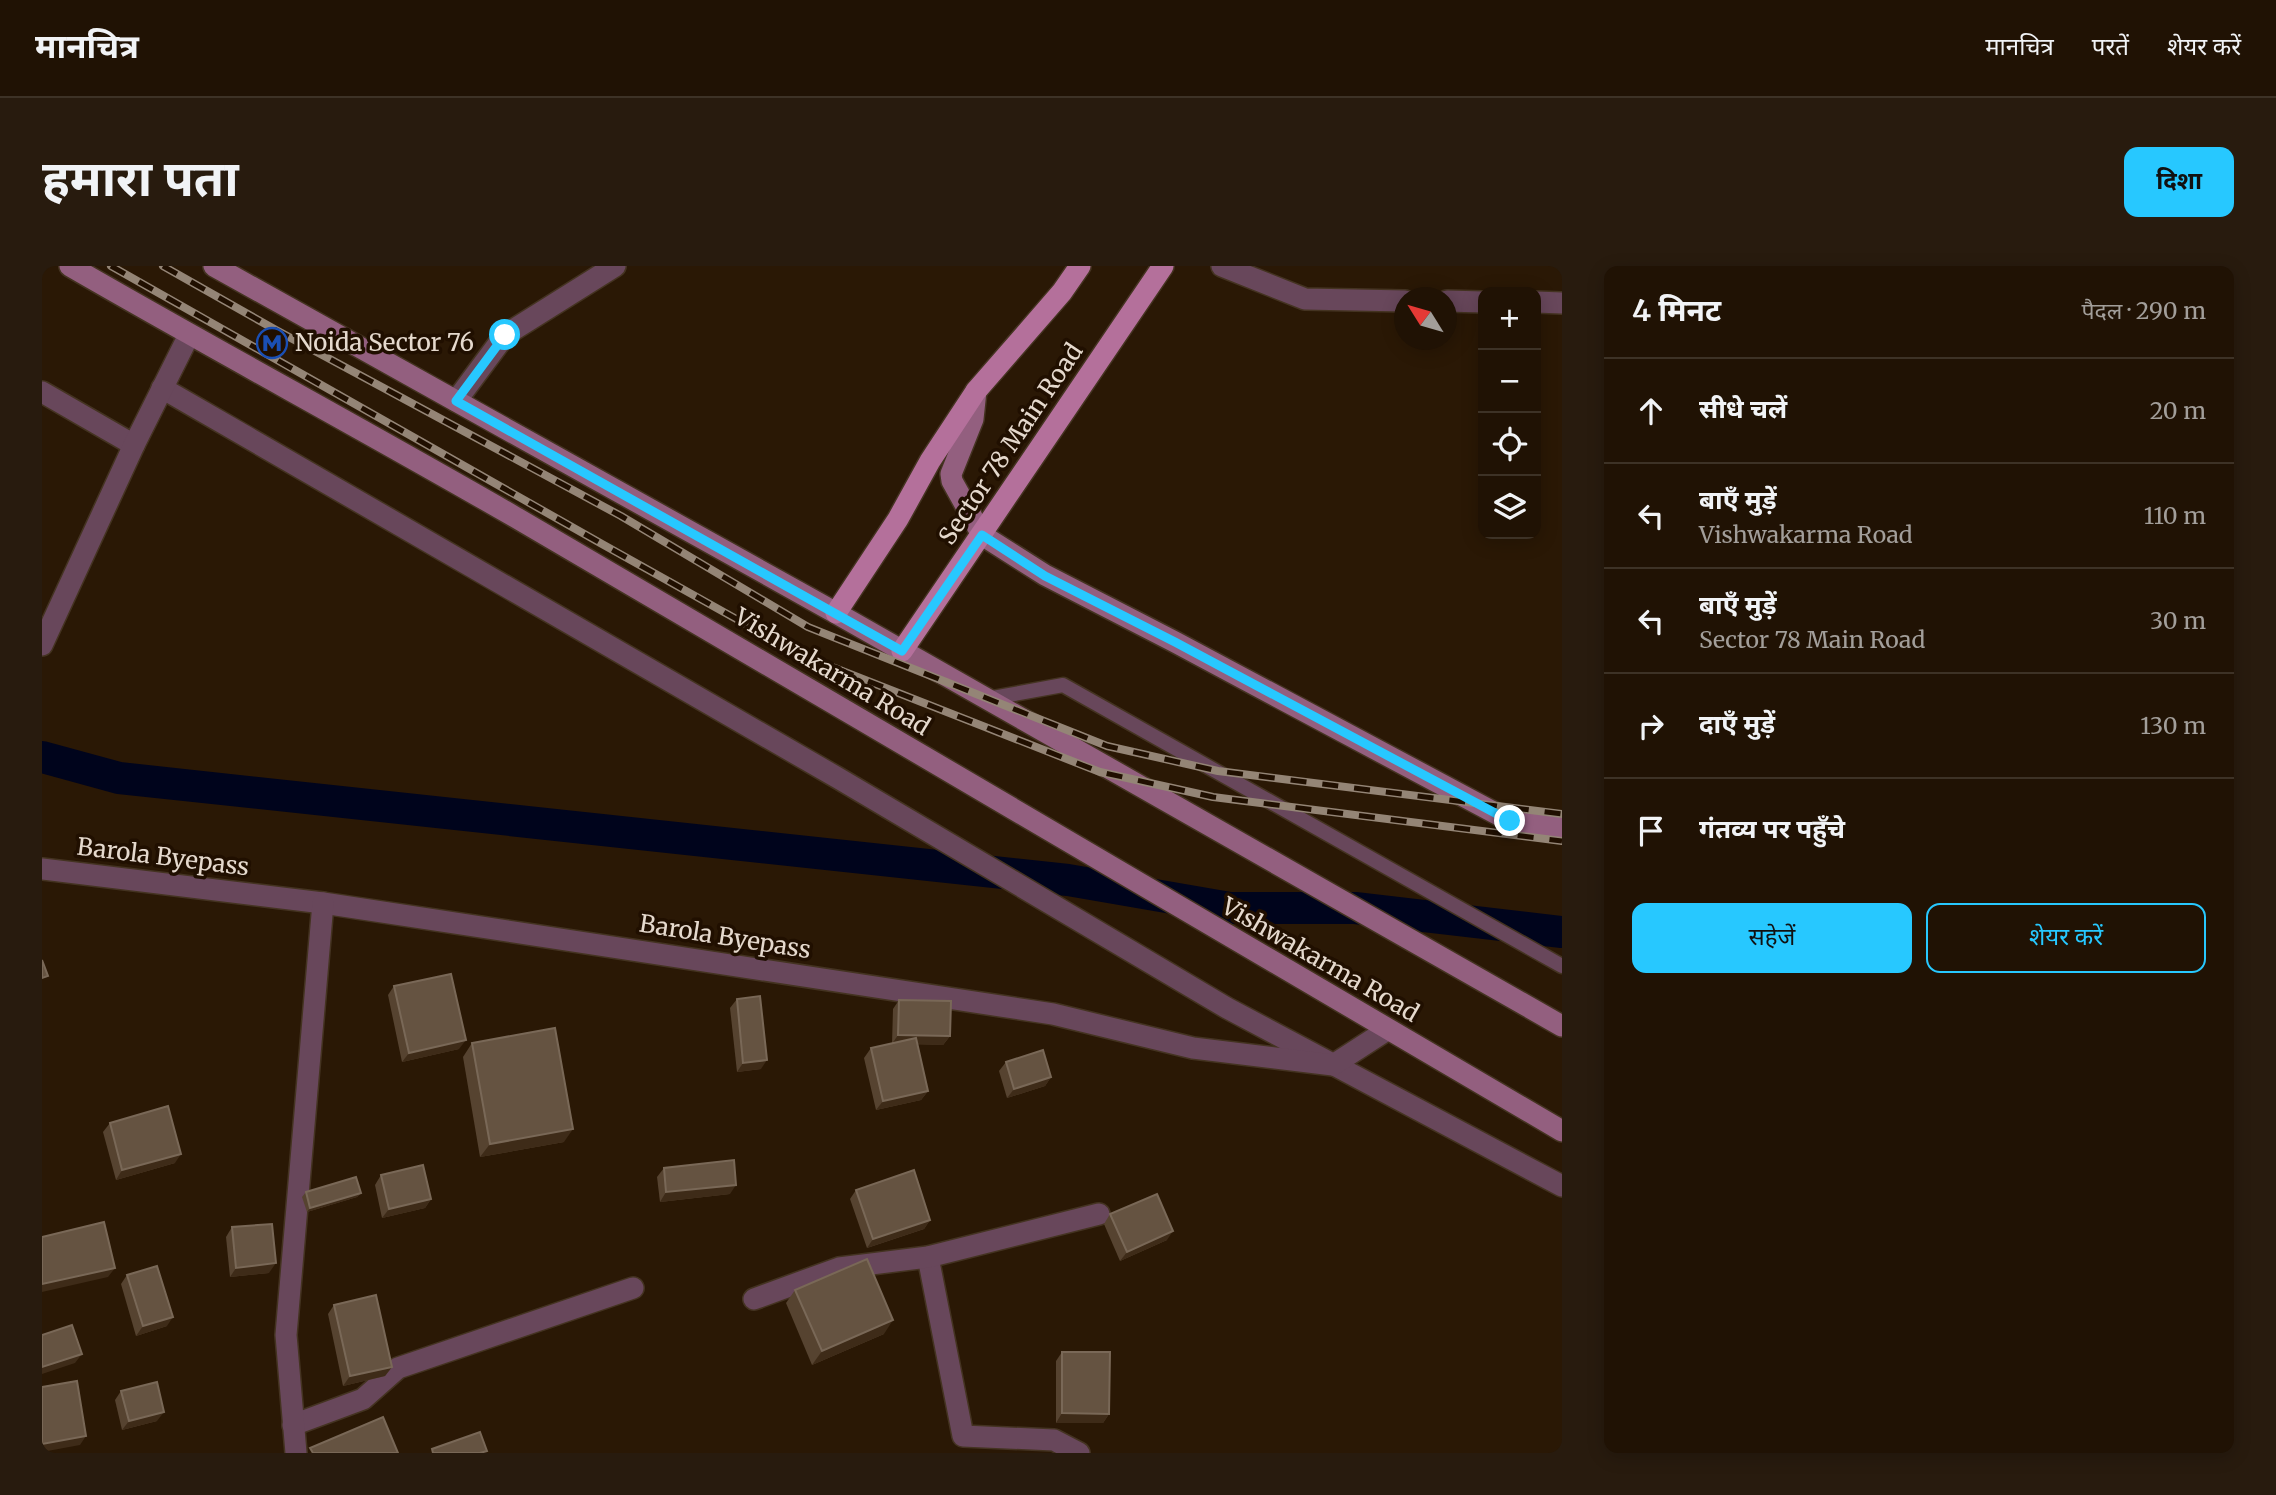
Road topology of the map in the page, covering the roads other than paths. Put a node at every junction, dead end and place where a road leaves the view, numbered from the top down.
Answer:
1 (70, 266) edge
2 (214, 266) edge
3 (615, 266) edge
4 (1080, 266) edge
5 (1163, 266) edge
6 (1222, 266) edge
7 (1394, 300) edge
8 (1457, 301) edge
9 (1478, 302) edge
10 (1541, 302) edge
11 (1562, 303) edge
12 (189, 335) junction
13 (162, 388) junction
14 (976, 391) junction
15 (42, 392) edge
16 (456, 401) junction
17 (134, 445) junction
18 (982, 535) junction
19 (836, 613) junction
20 (42, 645) edge
21 (902, 651) junction
22 (987, 699) junction
23 (1562, 828) edge
24 (42, 869) edge
25 (323, 902) junction
26 (1562, 967) edge
27 (1561, 1026) edge
28 (1387, 1030) junction
29 (1333, 1065) junction
30 (1562, 1131) edge
31 (1562, 1186) edge
32 (1100, 1214) dead end
33 (928, 1257) junction
34 (633, 1288) dead end
35 (754, 1299) dead end
36 (293, 1425) junction
37 (296, 1453) edge
38 (1079, 1453) edge

1 - 12 main road, Vishwakarma Road
2 - 16 main road, Vishwakarma Road
3 - 16 street
4 - 14 main road, Sector 78 Main Road
5 - 18 main road, Sector 78 Main Road
6 - 7 street
8 - 9 street
10 - 11 street
12 - 13 street
12 - 28 main road, Vishwakarma Road
13 - 17 street
13 - 29 street
14 - 18 main road
14 - 19 main road, Sector 78 Main Road
15 - 17 street
16 - 19 main road, Vishwakarma Road
17 - 20 street
18 - 21 main road, Sector 78 Main Road
18 - 23 main road
19 - 21 main road, Vishwakarma Road
21 - 22 main road, Vishwakarma Road
22 - 26 lane
22 - 27 main road, Vishwakarma Road
24 - 25 street, Barola Byepass
25 - 29 street, Barola Byepass
25 - 36 street
28 - 29 street
28 - 30 main road, Vishwakarma Road
29 - 31 street
32 - 33 street
33 - 35 street
33 - 38 street
34 - 36 street
36 - 37 street

